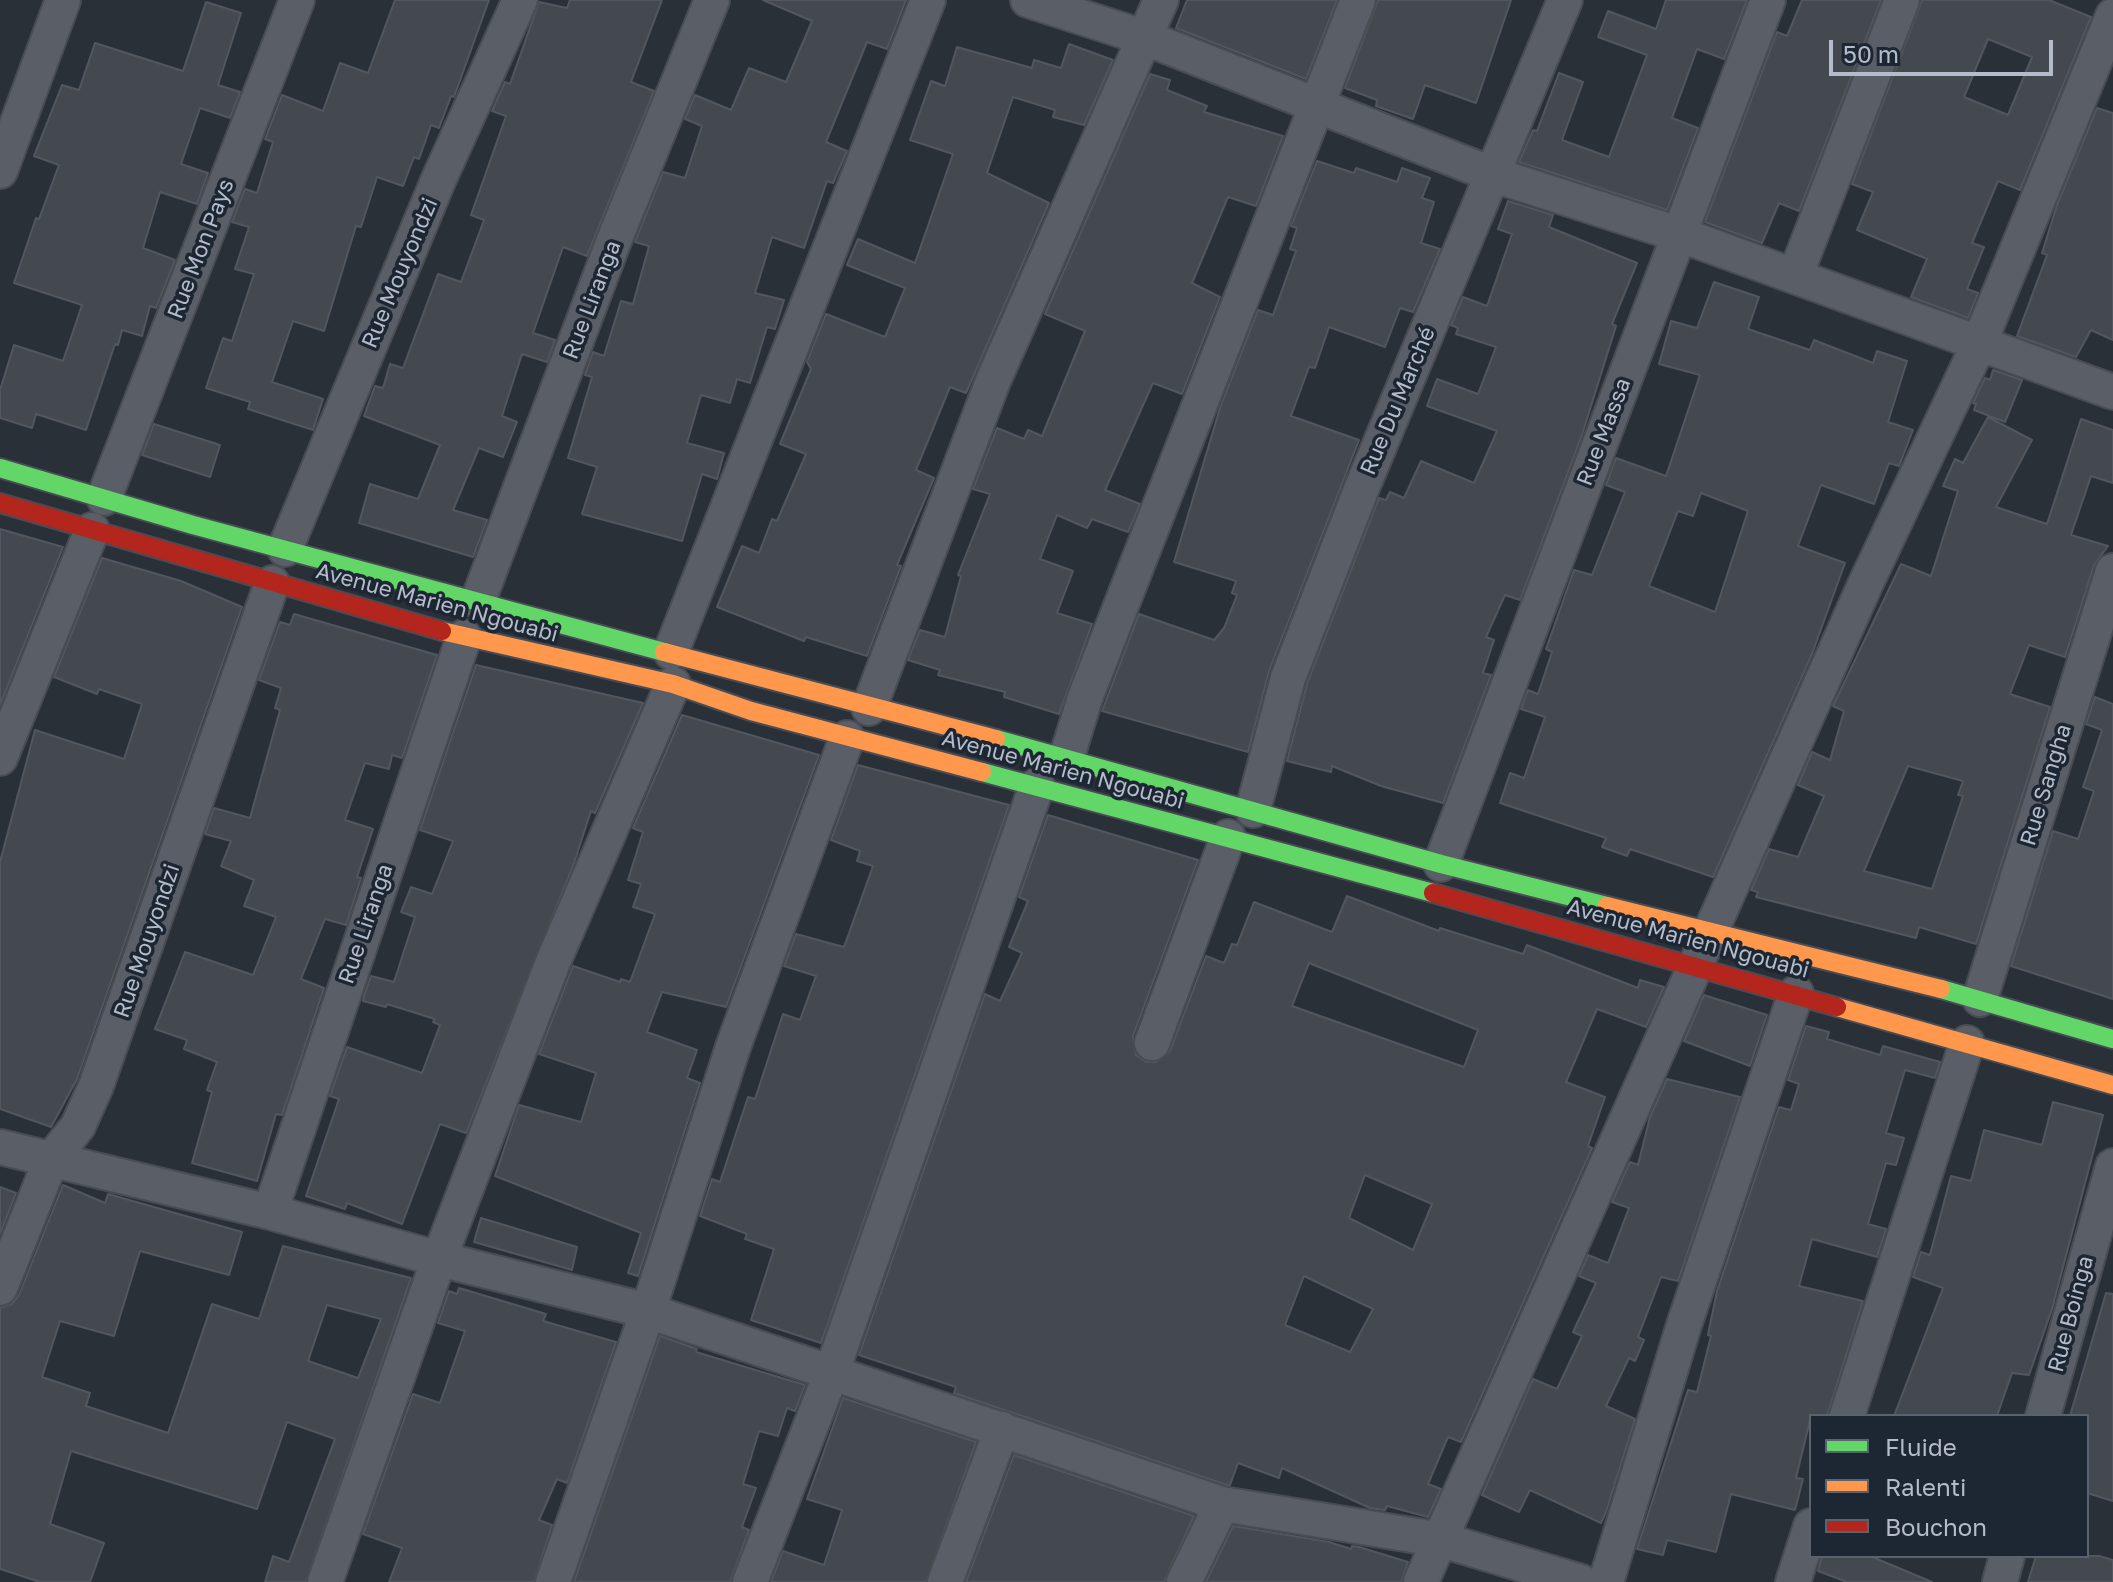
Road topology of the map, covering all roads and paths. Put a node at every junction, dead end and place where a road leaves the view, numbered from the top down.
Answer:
1 (63, 0) edge
2 (297, 0) edge
3 (520, 0) edge
4 (712, 0) edge
5 (928, 0) edge
6 (1028, 0) edge
7 (1161, 0) edge
8 (1358, 0) edge
9 (1565, 0) edge
10 (1768, 0) edge
11 (1902, 0) edge
12 (2113, 16) edge
13 (1146, 38) junction
14 (1319, 103) junction
15 (0, 171) edge
16 (1494, 175) junction
17 (1681, 235) junction
18 (1795, 276) junction
19 (1978, 346) junction
20 (2113, 392) edge
21 (0, 468) edge
22 (104, 498) junction
23 (0, 503) edge
24 (92, 530) junction
25 (285, 549) junction
26 (2113, 571) edge
27 (272, 583) junction
28 (478, 601) junction
29 (464, 637) junction
30 (672, 668) junction
31 (869, 708) junction
32 (847, 738) junction
33 (1067, 756) junction
34 (0, 758) edge
35 (1037, 785) junction
36 (1253, 810) junction
37 (1228, 837) junction
38 (1441, 864) junction
39 (1712, 933) junction
40 (1695, 966) junction
41 (1796, 993) junction
42 (1980, 999) junction
43 (2113, 1039) edge
44 (1152, 1043) dead end
45 (1967, 1043) junction
46 (2113, 1085) edge
47 (0, 1147) edge
48 (51, 1160) junction
49 (2113, 1166) edge
50 (270, 1212) junction
51 (439, 1259) junction
52 (0, 1288) edge
53 (648, 1311) junction
54 (831, 1374) junction
55 (1848, 1414) edge
56 (2044, 1414) edge
57 (1002, 1429) junction
58 (1222, 1504) junction
59 (1809, 1532) edge
60 (1442, 1540) junction
61 (2006, 1558) edge
62 (325, 1582) edge
63 (553, 1582) edge
64 (750, 1582) edge
65 (945, 1582) edge
66 (1184, 1582) edge
67 (1421, 1582) edge
68 (1581, 1582) edge
69 (1606, 1582) edge
70 (1793, 1582) edge
71 (2000, 1582) edge

1 - 15 street
2 - 22 street, Rue Mon Pays
3 - 25 street, Rue Mouyondzi
4 - 28 street, Rue Liranga
5 - 30 street
6 - 13 street
7 - 13 street
8 - 14 street
9 - 16 street, Rue Du Marché
10 - 17 street, Rue Massa
11 - 18 street
12 - 19 street
13 - 14 street
13 - 31 street
14 - 16 street
14 - 33 street
16 - 17 street
16 - 36 street, Rue Du Marché
17 - 18 street
17 - 38 street, Rue Massa
18 - 19 street
19 - 20 street
19 - 39 street
21 - 22 main road
22 - 25 main road
23 - 24 main road, Avenue Marien Ngouabi
24 - 27 main road, Avenue Marien Ngouabi
24 - 34 street
25 - 28 main road
26 - 42 street, Rue Sangha
27 - 29 main road, Avenue Marien Ngouabi
27 - 48 street, Rue Mouyondzi
28 - 30 main road
29 - 30 main road, Avenue Marien Ngouabi
29 - 50 street, Rue Liranga
30 - 31 main road
30 - 32 main road, Avenue Marien Ngouabi
30 - 51 street
31 - 33 main road
32 - 35 main road, Avenue Marien Ngouabi
32 - 53 street
33 - 36 main road
35 - 37 main road, Avenue Marien Ngouabi
35 - 54 street
36 - 38 main road
37 - 40 main road, Avenue Marien Ngouabi
37 - 44 street
38 - 39 main road
39 - 40 street
39 - 42 main road
40 - 41 main road, Avenue Marien Ngouabi
40 - 60 street
41 - 45 main road, Avenue Marien Ngouabi
41 - 69 street
42 - 43 main road
45 - 46 main road, Avenue Marien Ngouabi
45 - 55 street
47 - 48 street
48 - 50 street
48 - 52 street, Rue Mouyondzi
49 - 56 street, Rue Boinga
50 - 51 street
51 - 53 street
51 - 62 street
53 - 54 street
53 - 63 street
54 - 57 street
54 - 64 street
57 - 58 street
57 - 65 street
58 - 60 street
58 - 66 street
59 - 70 street
60 - 67 street
60 - 68 street
61 - 71 street

